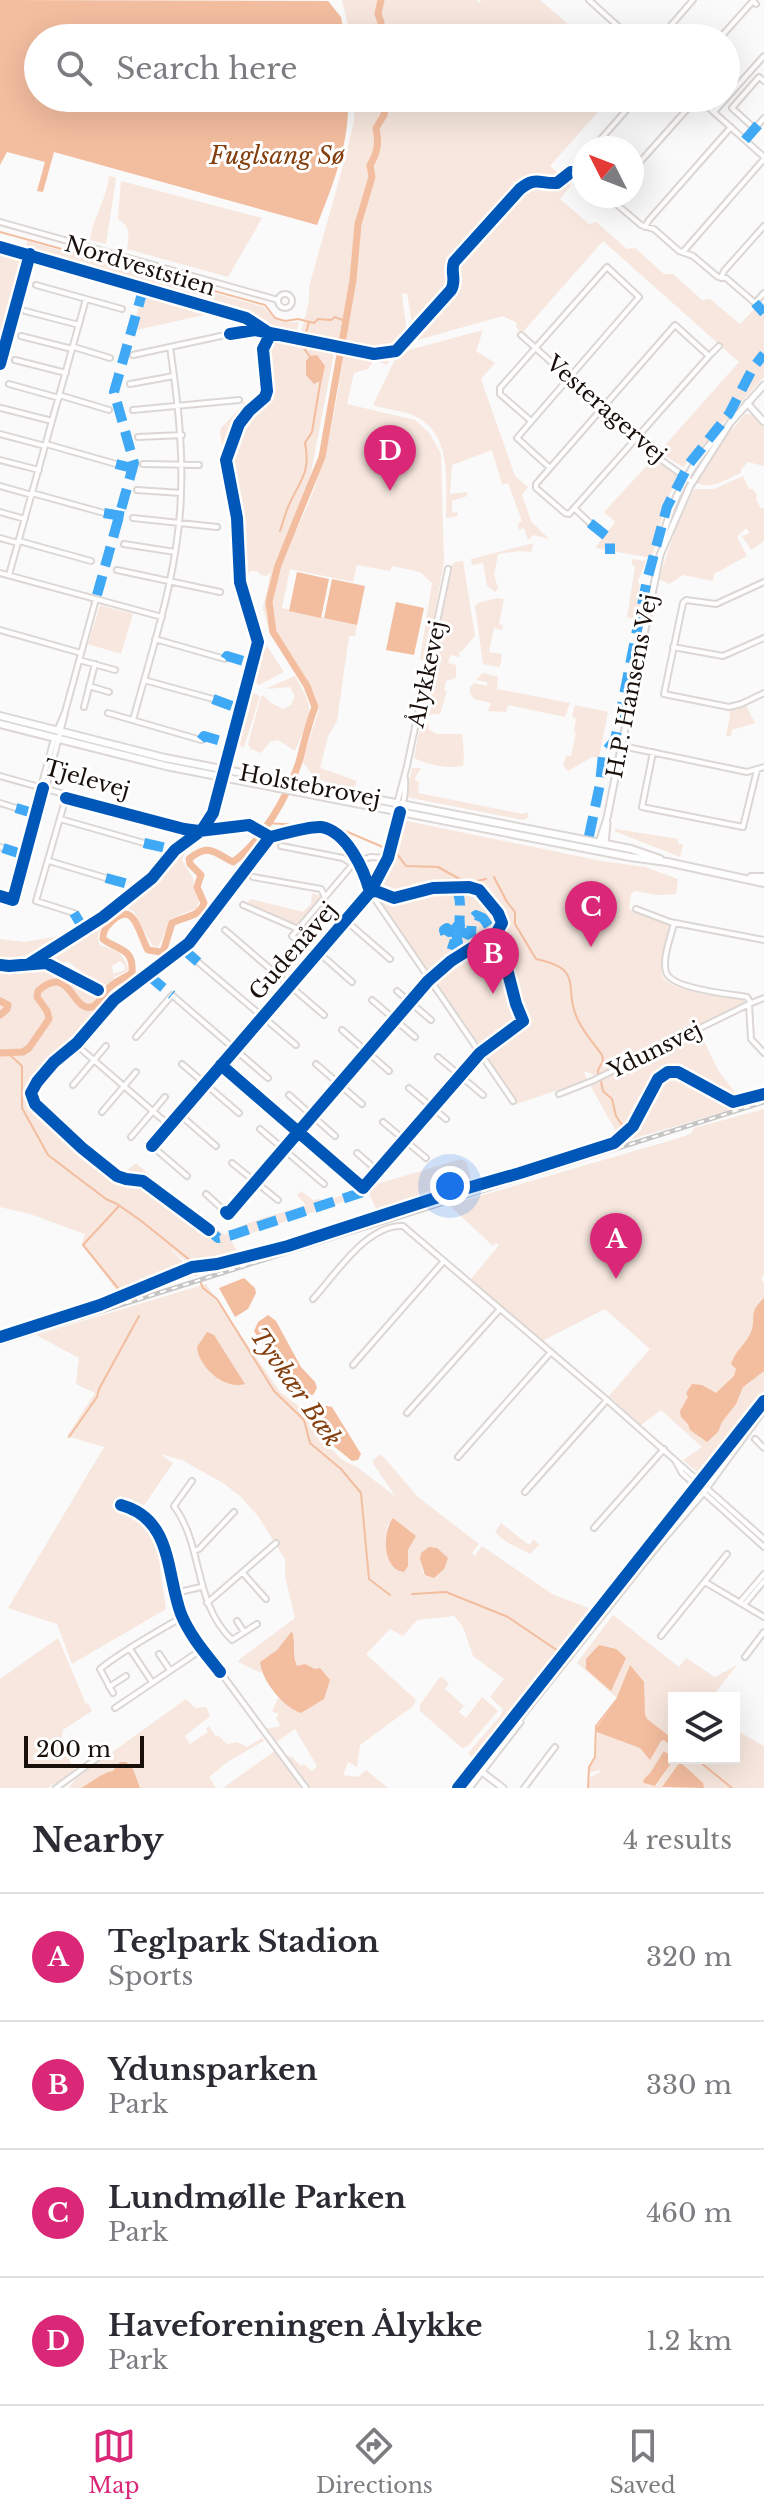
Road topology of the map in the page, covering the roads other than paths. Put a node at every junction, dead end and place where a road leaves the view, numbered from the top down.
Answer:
1 (589, 0) edge
2 (693, 0) edge
3 (756, 4) dead end
4 (616, 24) edge
5 (672, 24) edge
6 (732, 24) edge
7 (764, 56) edge
8 (764, 81) edge
9 (740, 83) edge
10 (740, 99) edge
11 (625, 112) edge
12 (685, 112) edge
13 (714, 112) edge
14 (736, 112) edge
15 (763, 121) edge
16 (731, 127) junction
17 (755, 129) junction
18 (604, 136) edge
19 (745, 140) junction
20 (644, 158) edge
21 (764, 158) edge
22 (621, 208) edge
23 (0, 222) edge
24 (764, 226) edge
25 (645, 227) junction
26 (683, 252) junction
27 (721, 278) junction
28 (36, 285) dead end
29 (764, 293) edge
30 (86, 299) junction
31 (278, 300) dead end
32 (122, 309) dead end
33 (25, 311) dead end
34 (79, 325) junction
35 (230, 334) dead end
36 (521, 335) dead end
37 (21, 336) dead end
38 (719, 346) dead end
39 (170, 347) junction
40 (535, 347) junction
41 (72, 348) junction
42 (133, 355) dead end
43 (709, 356) junction
44 (110, 358) dead end
45 (15, 360) dead end
46 (66, 373) junction
47 (174, 376) junction
48 (569, 377) junction
49 (9, 384) dead end
50 (130, 384) dead end
51 (762, 386) edge
52 (59, 396) junction
53 (239, 400) dead end
54 (747, 403) junction
55 (178, 406) junction
56 (1, 408) edge
57 (603, 408) junction
58 (109, 410) dead end
59 (133, 410) dead end
60 (52, 421) junction
61 (531, 421) junction
62 (764, 422) edge
63 (0, 434) edge
64 (182, 435) junction
65 (138, 437) dead end
66 (636, 437) junction
67 (46, 445) junction
68 (0, 460) edge
69 (116, 464) dead end
70 (143, 464) dead end
71 (181, 464) junction
72 (199, 465) dead end
73 (550, 468) junction
74 (39, 470) junction
75 (689, 480) junction
76 (0, 486) edge
77 (137, 490) dead end
78 (181, 493) junction
79 (32, 494) junction
80 (574, 508) junction
81 (0, 512) edge
82 (104, 513) dead end
83 (133, 518) dead end
84 (25, 519) junction
85 (179, 523) junction
86 (590, 523) dead end
87 (217, 527) dead end
88 (0, 538) edge
89 (18, 542) junction
90 (124, 544) dead end
91 (175, 552) junction
92 (91, 561) dead end
93 (448, 569) dead end
94 (117, 570) dead end
95 (0, 573) edge
96 (9, 575) junction
97 (170, 581) junction
98 (764, 582) edge
99 (220, 592) dead end
100 (96, 599) junction
101 (162, 617) junction
102 (0, 630) edge
103 (764, 638) edge
104 (155, 639) junction
105 (673, 647) junction
106 (81, 653) junction
107 (225, 659) dead end
108 (79, 660) junction
109 (95, 664) junction
110 (115, 670) dead end
111 (144, 680) junction
112 (89, 686) junction
113 (109, 692) dead end
114 (764, 693) edge
115 (213, 699) dead end
116 (84, 707) dead end
117 (108, 713) dead end
118 (0, 716) edge
119 (133, 720) junction
120 (0, 724) edge
121 (58, 736) junction
122 (201, 740) dead end
123 (621, 746) junction
124 (653, 752) junction
125 (764, 767) edge
126 (757, 770) junction
127 (0, 776) edge
128 (44, 788) junction
129 (67, 794) junction
130 (0, 803) edge
131 (16, 808) dead end
132 (399, 808) junction
133 (60, 819) junction
134 (164, 822) dead end
135 (144, 843) dead end
136 (281, 846) dead end
137 (601, 847) junction
138 (388, 858) junction
139 (49, 861) junction
140 (353, 864) junction
141 (253, 877) dead end
142 (106, 878) dead end
143 (762, 880) edge
144 (370, 892) junction
145 (326, 897) junction
146 (243, 905) dead end
147 (636, 909) dead end
148 (74, 913) dead end
149 (345, 920) junction
150 (674, 923) junction
151 (298, 929) junction
152 (225, 930) dead end
153 (764, 940) edge
154 (301, 944) dead end
155 (318, 952) junction
156 (390, 959) dead end
157 (198, 962) dead end
158 (430, 980) junction
159 (352, 982) dead end
160 (289, 985) junction
161 (397, 991) dead end
162 (764, 998) edge
163 (372, 1000) dead end
164 (410, 1002) junction
165 (750, 1003) junction
166 (324, 1015) dead end
167 (263, 1017) junction
168 (395, 1019) junction
169 (431, 1020) dead end
170 (342, 1030) dead end
171 (136, 1037) dead end
172 (415, 1037) dead end
173 (296, 1045) dead end
174 (106, 1046) dead end
175 (81, 1049) dead end
176 (235, 1049) junction
177 (367, 1051) junction
178 (480, 1053) junction
179 (764, 1053) edge
180 (438, 1057) dead end
181 (94, 1060) junction
182 (182, 1064) dead end
183 (316, 1064) dead end
184 (389, 1071) dead end
185 (136, 1072) dead end
186 (461, 1076) junction
187 (268, 1078) dead end
188 (205, 1084) junction
189 (340, 1084) junction
190 (73, 1085) dead end
191 (124, 1086) junction
192 (409, 1088) dead end
193 (559, 1094) dead end
194 (289, 1095) dead end
195 (483, 1095) dead end
196 (165, 1097) dead end
197 (513, 1101) dead end
198 (362, 1104) dead end
199 (433, 1108) junction
200 (153, 1111) junction
201 (102, 1112) dead end
202 (239, 1113) dead end
203 (179, 1114) junction
204 (312, 1116) junction
205 (446, 1119) dead end
206 (383, 1122) dead end
207 (170, 1126) junction
208 (260, 1129) dead end
209 (335, 1136) dead end
210 (131, 1137) dead end
211 (406, 1141) junction
212 (216, 1146) dead end
213 (284, 1149) junction
214 (357, 1153) dead end
215 (426, 1158) dead end
216 (232, 1163) dead end
217 (187, 1176) dead end
218 (255, 1181) junction
219 (324, 1184) dead end
220 (206, 1194) dead end
221 (278, 1200) dead end
222 (445, 1261) junction
223 (313, 1299) dead end
224 (500, 1309) junction
225 (551, 1352) junction
226 (353, 1365) dead end
227 (607, 1400) junction
228 (764, 1410) edge
229 (407, 1413) dead end
230 (755, 1439) dead end
231 (764, 1448) edge
232 (664, 1449) junction
233 (458, 1457) dead end
234 (192, 1481) dead end
235 (180, 1486) dead end
236 (702, 1488) junction
237 (186, 1490) junction
238 (525, 1492) dead end
239 (121, 1505) dead end
240 (234, 1512) dead end
241 (594, 1528) dead end
242 (764, 1539) edge
243 (276, 1543) dead end
244 (764, 1547) edge
245 (194, 1551) junction
246 (727, 1554) dead end
247 (243, 1573) junction
248 (764, 1574) edge
249 (764, 1581) edge
250 (705, 1582) junction
251 (201, 1587) junction
252 (175, 1593) junction
253 (266, 1599) dead end
254 (207, 1603) junction
255 (742, 1603) junction
256 (182, 1616) junction
257 (764, 1617) edge
258 (237, 1621) dead end
259 (257, 1624) dead end
260 (245, 1632) junction
261 (764, 1632) edge
262 (661, 1636) dead end
263 (130, 1649) junction
264 (159, 1654) dead end
265 (195, 1654) dead end
266 (745, 1657) dead end
267 (170, 1670) junction
268 (126, 1676) dead end
269 (152, 1682) junction
270 (118, 1704) dead end
271 (527, 1711) junction
272 (555, 1747) dead end
273 (104, 1753) dead end
274 (482, 1772) junction
275 (56, 1788) edge
276 (306, 1788) edge
277 (466, 1788) edge
278 (503, 1788) edge
279 (524, 1788) edge

1 - 4 street
2 - 5 street
3 - 6 street
7 - 9 street
8 - 10 street
11 - 18 street
12 - 20 street
13 - 16 street
14 - 17 street
15 - 17 street
16 - 19 street
16 - 25 street
17 - 19 street
19 - 21 street
21 - 26 street
22 - 25 street
23 - 31 street
24 - 27 street
25 - 26 street
26 - 27 street
27 - 29 street
28 - 30 street
30 - 32 street
30 - 34 street
33 - 34 street
34 - 41 street
35 - 39 street
36 - 40 street, Vesteragervej
37 - 41 street
38 - 43 street
39 - 42 street
39 - 47 street
40 - 48 street, Vesteragervej
40 - 48 street
40 - 61 street
41 - 44 street
41 - 46 street
43 - 57 street
43 - 66 street
45 - 46 street
46 - 52 street
47 - 50 street
47 - 55 street
48 - 57 street, Vesteragervej
48 - 61 street
49 - 52 street
51 - 54 street, H.P. Hansens Vej
52 - 58 street
52 - 60 street
53 - 55 street
54 - 62 street
54 - 75 street, H.P. Hansens Vej
55 - 59 street
55 - 64 street
56 - 60 street
57 - 66 street, Vesteragervej
57 - 73 street
60 - 67 street
61 - 73 street
63 - 67 street
64 - 65 street
64 - 71 street
66 - 75 street, Vesteragervej
66 - 80 street
67 - 69 street
67 - 74 street
68 - 74 street
70 - 71 street
71 - 72 street
71 - 78 street
73 - 80 street
74 - 79 street
75 - 123 street, H.P. Hansens Vej
76 - 79 street
77 - 78 street
78 - 85 street
79 - 82 street
79 - 84 street
80 - 86 street
81 - 84 street
83 - 85 street
84 - 89 street
85 - 87 street
85 - 91 street
88 - 89 street
89 - 92 street
89 - 96 street
90 - 91 street
91 - 97 street
93 - 132 street, Ålykkevej
94 - 97 street
95 - 96 street
96 - 100 street
97 - 99 street
97 - 101 street
98 - 105 street
100 - 101 street
100 - 106 street
101 - 104 street
102 - 106 street
103 - 105 street
104 - 107 street
104 - 111 street
105 - 114 street
106 - 108 street
108 - 109 street
108 - 121 street
109 - 110 street
109 - 112 street
111 - 115 street
111 - 119 street
112 - 113 street
112 - 116 street
117 - 119 street
118 - 121 main road, Holstebrovej
119 - 122 street
120 - 121 main road, Holstebrovej
121 - 128 street
121 - 132 main road, Holstebrovej
123 - 124 street
123 - 137 street, H.P. Hansens Vej
124 - 126 street
124 - 126 street
125 - 126 street
127 - 128 street, Tjelevej
128 - 129 street, Tjelevej
129 - 133 street
129 - 134 street, Tjelevej
130 - 131 street
132 - 137 main road, Holstebrovej
132 - 137 main road, Holstebrovej
132 - 138 street, Gudenåvej
133 - 135 street
133 - 139 street
136 - 140 street
137 - 143 main road, Holstebrovej
138 - 140 street
138 - 144 street, Gudenåvej
139 - 142 street
139 - 148 street
140 - 145 street
141 - 145 street
144 - 149 street, Gudenåvej
144 - 158 street
145 - 151 street
146 - 151 street
147 - 150 street
149 - 155 street, Gudenåvej
149 - 156 street, Gudenåvej
150 - 153 street
150 - 165 street, Ydunsvej
151 - 154 street
152 - 160 street, Gudenåvej
155 - 159 street, Gudenåvej
155 - 160 street, Gudenåvej
157 - 167 street, Gudenåvej
158 - 164 street
158 - 178 street
160 - 166 street, Gudenåvej
160 - 167 street, Gudenåvej
161 - 164 street
162 - 165 street, Ydunsvej
163 - 168 street
164 - 168 street
164 - 169 street
165 - 179 street
165 - 193 street, Ydunsvej
167 - 173 street, Gudenåvej
167 - 176 street, Gudenåvej
168 - 172 street
168 - 177 street
170 - 177 street
171 - 176 street
174 - 181 street
175 - 181 street
176 - 187 street
176 - 188 street, Gudenåvej
177 - 184 street
177 - 189 street
178 - 186 street
178 - 197 street
180 - 186 street
181 - 190 street
181 - 191 street
182 - 188 street
183 - 189 street
185 - 191 street
186 - 195 street
186 - 199 street
188 - 202 street
188 - 203 street, Gudenåvej
189 - 198 street
189 - 204 street
191 - 200 street
191 - 201 street
192 - 199 street
194 - 204 street
196 - 200 street
199 - 205 street
199 - 211 street
200 - 207 street
200 - 210 street
203 - 207 street, Gudenåvej
203 - 212 street
204 - 209 street
204 - 213 street
206 - 211 street
207 - 217 street, Gudenåvej
208 - 213 street
211 - 214 street
211 - 215 street
213 - 218 street
213 - 219 street
216 - 218 street
218 - 220 street
218 - 221 street
222 - 223 street
222 - 224 street
222 - 226 street
224 - 225 street
224 - 229 street
225 - 227 street
225 - 233 street
227 - 232 street
227 - 238 street
228 - 236 street
230 - 231 street
232 - 236 street
232 - 241 street
234 - 237 street
235 - 237 street
236 - 242 street
236 - 244 street
236 - 271 street
237 - 245 street
239 - 252 street
240 - 245 street
243 - 247 street
245 - 251 street
246 - 250 street
247 - 253 street
247 - 254 street
248 - 255 street
249 - 255 street
250 - 255 street
250 - 262 street
251 - 252 street
251 - 254 street
252 - 256 street
254 - 260 street
255 - 257 street
256 - 263 street
256 - 276 street
258 - 260 street
259 - 260 street
261 - 266 street
263 - 268 street
263 - 269 street
264 - 267 street
265 - 267 street
267 - 269 street
269 - 270 street
271 - 274 street
271 - 277 street
272 - 279 street
273 - 275 street
274 - 277 street
274 - 278 street

